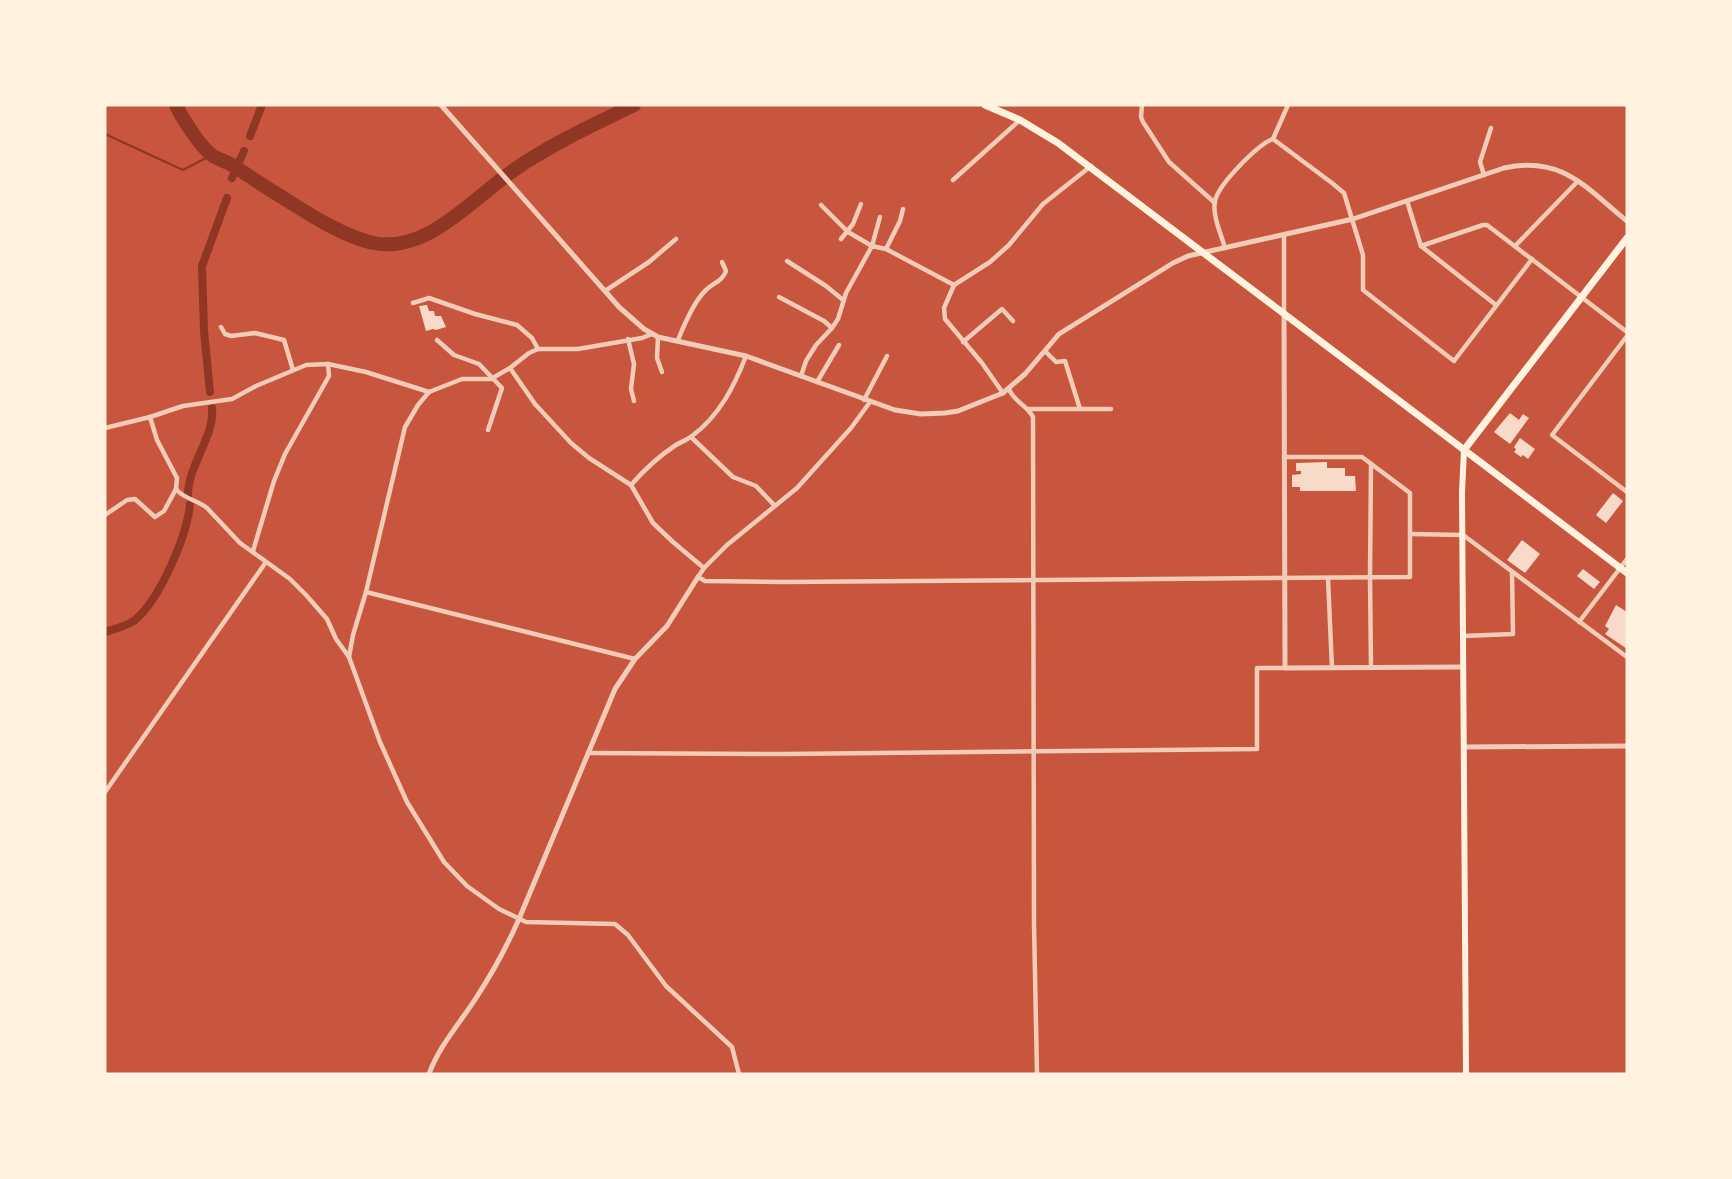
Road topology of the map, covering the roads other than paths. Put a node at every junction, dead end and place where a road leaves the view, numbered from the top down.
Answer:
1 (441, 105) edge
2 (985, 105) edge
3 (1288, 105) edge
4 (1140, 107) edge
5 (1020, 120) junction
6 (1491, 128) dead end
7 (1273, 140) junction
8 (1091, 166) junction
9 (1484, 175) junction
10 (953, 180) dead end
11 (1578, 181) junction
12 (1407, 201) junction
13 (1215, 203) junction
14 (861, 204) dead end
15 (821, 205) dead end
16 (903, 209) dead end
17 (880, 217) dead end
18 (1353, 219) junction
19 (1627, 222) edge
20 (848, 232) junction
21 (1284, 236) junction
22 (1627, 238) edge
23 (676, 239) dead end
24 (841, 239) dead end
25 (872, 246) junction
26 (1421, 246) junction
27 (1515, 246) junction
28 (1225, 248) junction
29 (886, 249) junction
30 (1203, 252) junction
31 (1532, 259) junction
32 (787, 261) dead end
33 (722, 262) dead end
34 (954, 285) junction
35 (605, 291) junction
36 (779, 297) dead end
37 (1582, 297) junction
38 (843, 300) junction
39 (413, 303) dead end
40 (1496, 305) junction
41 (1284, 313) junction
42 (1013, 321) dead end
43 (221, 327) dead end
44 (832, 328) junction
45 (652, 334) junction
46 (1627, 334) edge
47 (658, 337) junction
48 (437, 339) dead end
49 (628, 339) junction
50 (678, 340) junction
51 (963, 342) junction
52 (839, 345) dead end
53 (538, 349) junction
54 (1045, 351) junction
55 (746, 356) junction
56 (886, 357) dead end
57 (328, 364) junction
58 (510, 368) junction
59 (293, 370) junction
60 (662, 372) dead end
61 (801, 376) junction
62 (491, 379) junction
63 (817, 382) junction
64 (1009, 389) junction
65 (429, 392) junction
66 (1003, 393) junction
67 (634, 401) dead end
68 (867, 401) junction
69 (1080, 409) junction
70 (1111, 409) dead end
71 (1029, 410) junction
72 (150, 417) junction
73 (105, 428) edge
74 (488, 430) dead end
75 (691, 437) junction
76 (1464, 450) junction
77 (1284, 458) junction
78 (1371, 464) junction
79 (631, 485) junction
80 (176, 489) junction
81 (1627, 492) edge
82 (775, 506) junction
83 (105, 515) edge
84 (1410, 534) junction
85 (1463, 535) junction
86 (253, 551) junction
87 (1627, 559) edge
88 (266, 562) junction
89 (704, 568) junction
90 (1620, 568) junction
91 (1512, 572) junction
92 (1627, 573) edge
93 (698, 577) junction
94 (1370, 577) junction
95 (1284, 578) junction
96 (1328, 578) junction
97 (1033, 580) junction
98 (366, 592) junction
99 (1579, 622) junction
100 (1463, 636) junction
101 (349, 657) junction
102 (1627, 657) edge
103 (635, 659) junction
104 (1463, 667) junction
105 (1285, 668) junction
106 (1332, 668) junction
107 (1371, 668) junction
108 (1627, 746) edge
109 (1464, 747) junction
110 (1034, 751) junction
111 (588, 753) junction
112 (105, 792) edge
113 (519, 919) junction
114 (429, 1074) edge
115 (739, 1074) edge
116 (1037, 1074) edge
117 (1466, 1074) edge

1 - 35 street
2 - 5 main road
3 - 7 street
4 - 13 street
5 - 8 main road
5 - 10 street
6 - 9 street
7 - 13 street
7 - 18 street
8 - 30 main road
8 - 34 street
9 - 11 street
9 - 12 street
11 - 19 street
11 - 27 street
12 - 18 street
12 - 26 street
13 - 28 street
14 - 20 street
15 - 20 street
16 - 29 street
17 - 25 street
18 - 21 street
18 - 40 street
20 - 24 street
20 - 25 street
21 - 28 street
21 - 41 street
22 - 37 main road
23 - 35 street
25 - 29 street
25 - 38 street
26 - 27 street
26 - 40 street
27 - 31 street
28 - 30 street
29 - 34 street
30 - 41 main road
30 - 54 street
31 - 37 street
31 - 40 street
32 - 38 street
33 - 50 street
34 - 51 street
35 - 45 street
36 - 44 street
37 - 46 street
37 - 76 main road
38 - 44 street
39 - 53 street
41 - 76 main road
41 - 77 street
42 - 51 street
43 - 59 street
44 - 61 street
45 - 47 street
45 - 49 street
46 - 81 street
47 - 50 street
47 - 60 street
48 - 62 street
49 - 53 street
49 - 67 street
50 - 55 street
51 - 66 street
52 - 63 street
53 - 58 street
54 - 64 street
54 - 69 street
55 - 61 street
55 - 75 street
56 - 68 street
57 - 59 street
57 - 65 street
57 - 86 street
58 - 62 street
58 - 79 street
59 - 72 street
61 - 63 street
62 - 65 street
62 - 74 street
63 - 68 street
64 - 66 street
64 - 71 street
65 - 98 street
66 - 68 street
68 - 82 street
69 - 70 street
69 - 71 street
71 - 97 street
72 - 73 street
72 - 80 street
75 - 79 street
75 - 82 street
76 - 85 main road
76 - 90 main road
77 - 78 street
77 - 95 street
78 - 84 street
78 - 94 street
79 - 89 street
80 - 83 street
80 - 86 street
82 - 89 street
84 - 85 street
84 - 94 street
85 - 91 street
85 - 100 main road
86 - 88 street
87 - 90 street
88 - 101 street
88 - 112 street
89 - 93 street
90 - 92 main road
90 - 99 street
91 - 99 street
91 - 100 street
93 - 97 street
93 - 103 street
94 - 96 street
94 - 107 street
95 - 96 street
95 - 97 street
95 - 105 street
96 - 106 street
97 - 110 street
98 - 101 street
98 - 103 street
99 - 102 street
100 - 104 main road
101 - 113 street
103 - 111 street
104 - 107 street
104 - 109 main road
105 - 106 street
105 - 110 street
106 - 107 street
108 - 109 street
109 - 117 main road
110 - 111 street
110 - 116 street
111 - 113 street
113 - 114 street
113 - 115 street

